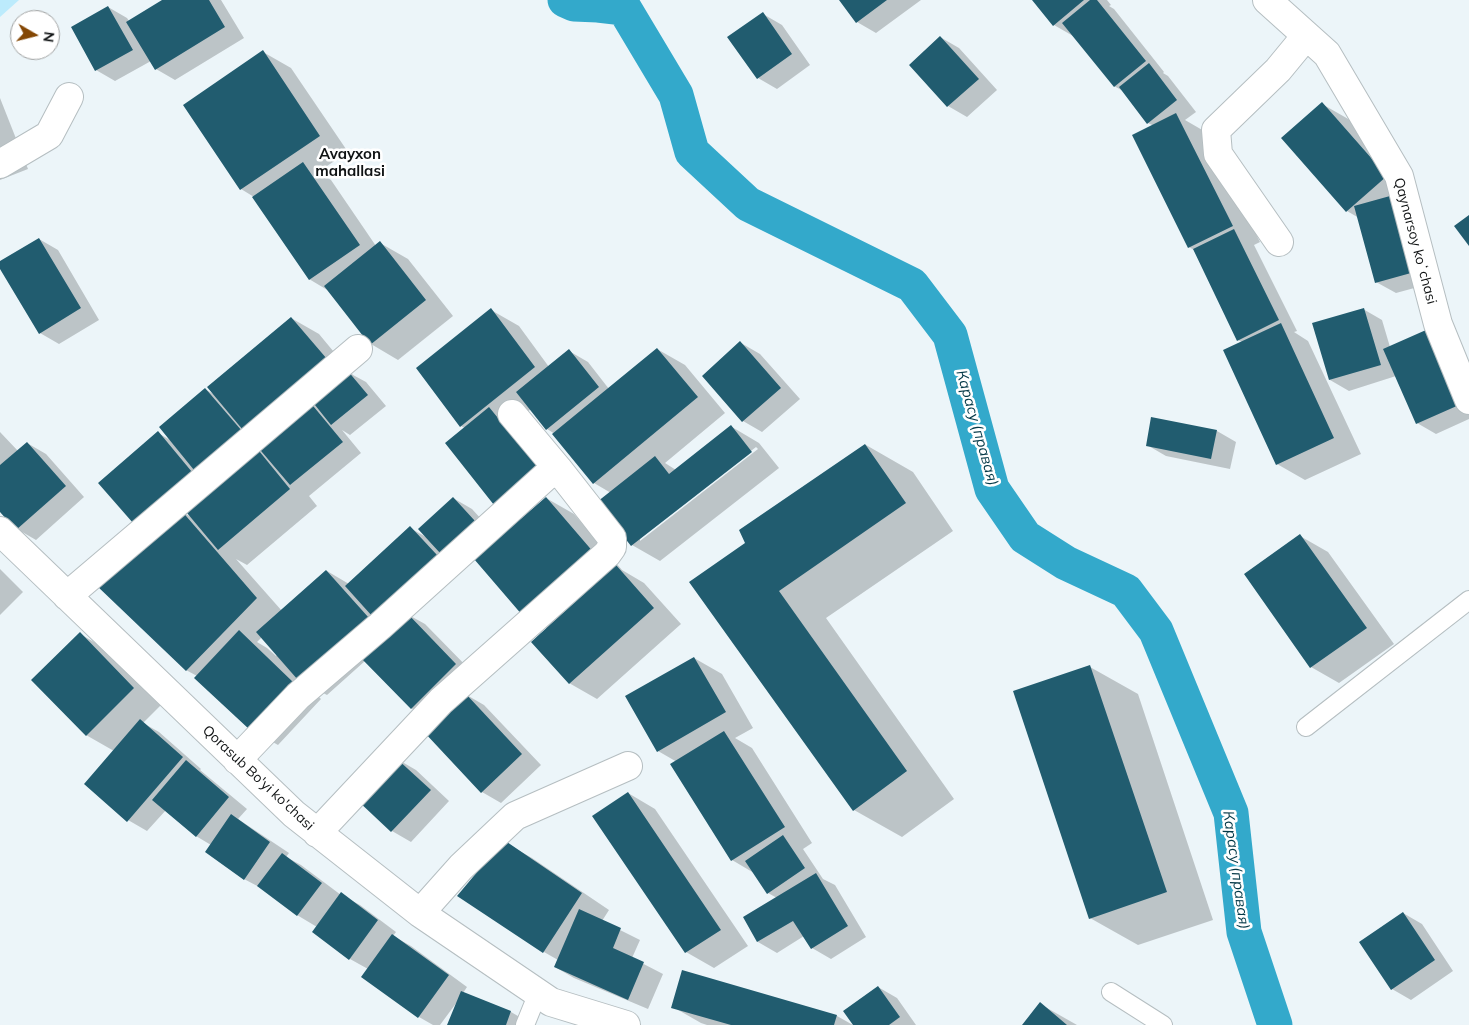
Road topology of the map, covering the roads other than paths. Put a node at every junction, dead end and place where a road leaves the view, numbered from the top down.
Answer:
1 (1267, 0) edge
2 (1306, 36) junction
3 (70, 97) dead end
4 (0, 164) edge
5 (1278, 242) dead end
6 (358, 349) dead end
7 (1469, 400) edge
8 (512, 414) dead end
9 (558, 469) junction
10 (0, 531) edge
11 (67, 596) junction
12 (1469, 600) edge
13 (1306, 727) dead end
14 (237, 760) junction
15 (628, 766) dead end
16 (317, 833) junction
17 (420, 913) junction
18 (1111, 992) dead end
19 (538, 993) junction
20 (525, 1025) edge
21 (626, 1025) edge
22 (1163, 1025) edge

1 - 2 street, Qaynarsoy koʻchasi
2 - 5 street
2 - 7 street, Qaynarsoy koʻchasi
3 - 4 street
6 - 11 street
8 - 9 street
9 - 14 street
9 - 16 street
10 - 11 street, Qorasub Bo'yi ko'chasi
11 - 14 street, Qorasub Bo'yi ko'chasi
12 - 13 lane
14 - 16 street, Qorasub Bo'yi ko'chasi
15 - 17 street
16 - 17 street, Qorasub Bo'yi ko'chasi
17 - 19 street, Qorasub Bo'yi ko'chasi
18 - 22 lane
19 - 20 lane
19 - 21 street, Qorasub Bo'yi ko'chasi

